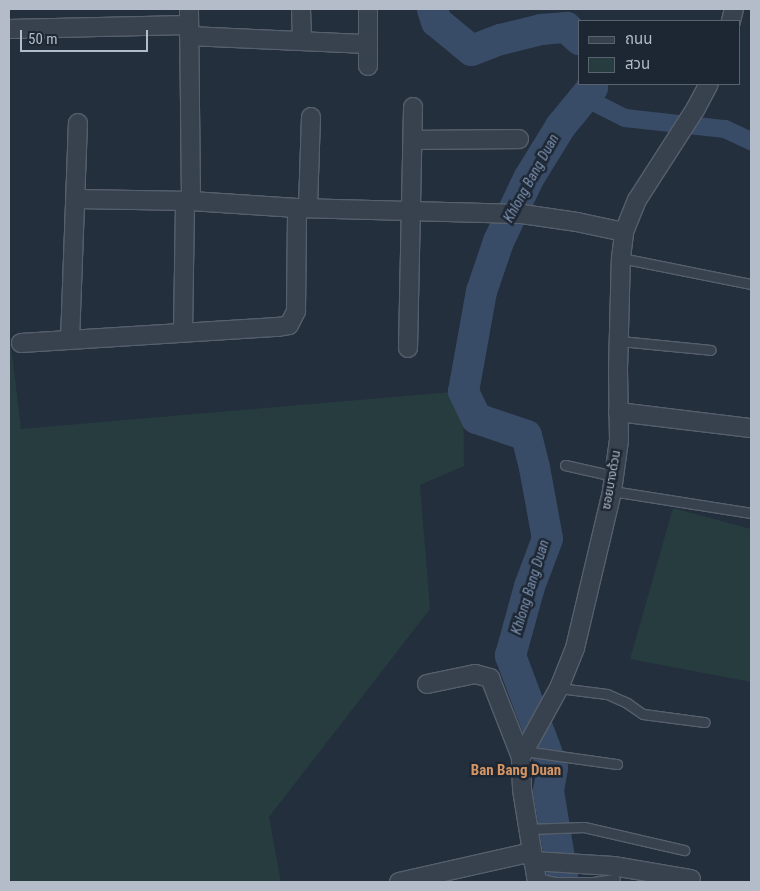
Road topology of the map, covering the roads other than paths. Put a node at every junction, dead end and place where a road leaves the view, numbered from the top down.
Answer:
1 (301, 9) edge
2 (368, 9) edge
3 (189, 23) edge
4 (9, 29) edge
5 (302, 41) junction
6 (368, 44) junction
7 (368, 66) dead end
8 (708, 85) edge
9 (413, 107) dead end
10 (311, 117) dead end
11 (78, 123) dead end
12 (519, 139) dead end
13 (414, 140) junction
14 (76, 199) junction
15 (188, 201) junction
16 (303, 207) junction
17 (410, 210) junction
18 (624, 232) junction
19 (621, 258) junction
20 (751, 284) edge
21 (182, 332) junction
22 (70, 340) junction
23 (620, 342) junction
24 (21, 343) dead end
25 (408, 348) dead end
26 (711, 350) dead end
27 (618, 412) junction
28 (751, 428) edge
29 (565, 465) dead end
30 (613, 483) junction
31 (751, 513) edge
32 (427, 684) dead end
33 (555, 694) junction
34 (704, 722) dead end
35 (528, 751) junction
36 (617, 764) dead end
37 (536, 828) junction
38 (684, 850) dead end
39 (537, 867) edge
40 (615, 879) dead end
41 (691, 879) dead end
42 (399, 882) edge
43 (555, 882) edge
44 (573, 882) edge
45 (591, 882) edge

1 - 5 street
2 - 6 street
3 - 4 street
3 - 5 street
3 - 15 street
5 - 6 street
6 - 7 street
8 - 18 street, ซอยบางด้วน
9 - 13 street
10 - 16 street
11 - 14 street
12 - 13 street
13 - 17 street
14 - 15 street
14 - 22 street
15 - 16 street
15 - 21 street
16 - 17 street
16 - 21 street
17 - 18 street
17 - 25 street
18 - 19 street, ซอยบางด้วน
19 - 20 lane
19 - 23 street, ซอยบางด้วน
21 - 22 street
22 - 24 street
23 - 26 lane
23 - 27 street, ซอยบางด้วน
27 - 28 street
27 - 30 street, ซอยบางด้วน
29 - 30 lane
30 - 31 lane
30 - 33 street, ซอยบางด้วน
32 - 35 street
33 - 34 lane
33 - 35 street, ซอยบางด้วน
35 - 36 lane
35 - 37 street
37 - 38 lane
37 - 39 street
39 - 41 street
39 - 42 street
39 - 43 lane
40 - 45 lane
43 - 44 lane
44 - 45 lane

